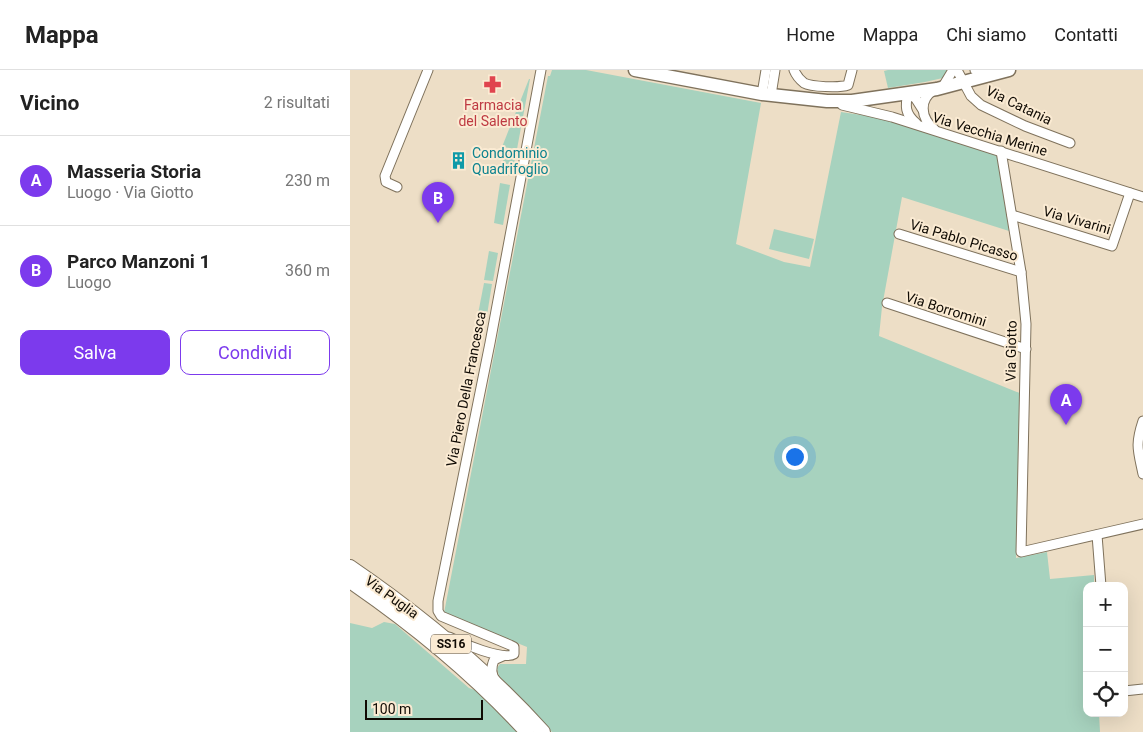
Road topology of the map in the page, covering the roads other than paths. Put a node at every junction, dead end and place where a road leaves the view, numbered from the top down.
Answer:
1 (428, 70) edge
2 (541, 70) edge
3 (635, 70) edge
4 (766, 70) edge
5 (775, 70) edge
6 (852, 70) edge
7 (953, 70) edge
8 (957, 70) edge
9 (975, 70) edge
10 (1009, 70) edge
11 (794, 71) edge
12 (965, 76) edge
13 (989, 76) junction
14 (939, 88) junction
15 (908, 93) junction
16 (767, 94) junction
17 (826, 101) junction
18 (923, 110) junction
19 (923, 127) junction
20 (938, 132) junction
21 (1070, 143) dead end
22 (1001, 151) junction
23 (397, 187) dead end
24 (1130, 193) junction
25 (1143, 197) edge
26 (1012, 215) junction
27 (899, 234) dead end
28 (1021, 272) junction
29 (887, 303) dead end
30 (1026, 349) junction
31 (1143, 421) edge
32 (1143, 474) edge
33 (1143, 524) edge
34 (1097, 535) junction
35 (350, 567) edge
36 (350, 581) edge
37 (1101, 582) edge
38 (429, 624) junction
39 (503, 656) junction
40 (1143, 689) edge
41 (1128, 690) edge
42 (512, 699) junction
43 (527, 732) edge
44 (543, 732) edge

1 - 23 street
2 - 39 street, Via Piero Della Francesca
3 - 16 main road
4 - 16 street
5 - 16 street
6 - 11 street
7 - 14 street
8 - 12 street, Via Catania
9 - 13 street
10 - 13 main road
12 - 13 main road
12 - 14 main road
12 - 21 street, Via Catania
14 - 15 main road
14 - 18 street
15 - 17 main road
15 - 18 street
15 - 19 street
16 - 17 main road
17 - 19 street, Via Vecchia Merine
18 - 20 street
19 - 20 street, Via Vecchia Merine
20 - 22 street, Via Vecchia Merine
22 - 24 street, Via Vecchia Merine
22 - 26 street, Via Giotto
24 - 25 street, Via Vecchia Merine
24 - 26 street, Via Vivarini
26 - 28 street, Via Giotto
27 - 28 street, Via Pablo Picasso
28 - 30 street, Via Giotto
29 - 30 street, Via Borromini
30 - 34 street, Via Giotto
31 - 32 street
33 - 34 street
34 - 37 street
35 - 38 highway, Via Puglia / SS16
36 - 43 highway, Via Puglia / SS16
38 - 39 street
38 - 42 highway, Via Puglia / SS16
39 - 42 street, Via Piero Della Francesca
40 - 41 street
42 - 44 highway, Via Puglia / SS16

